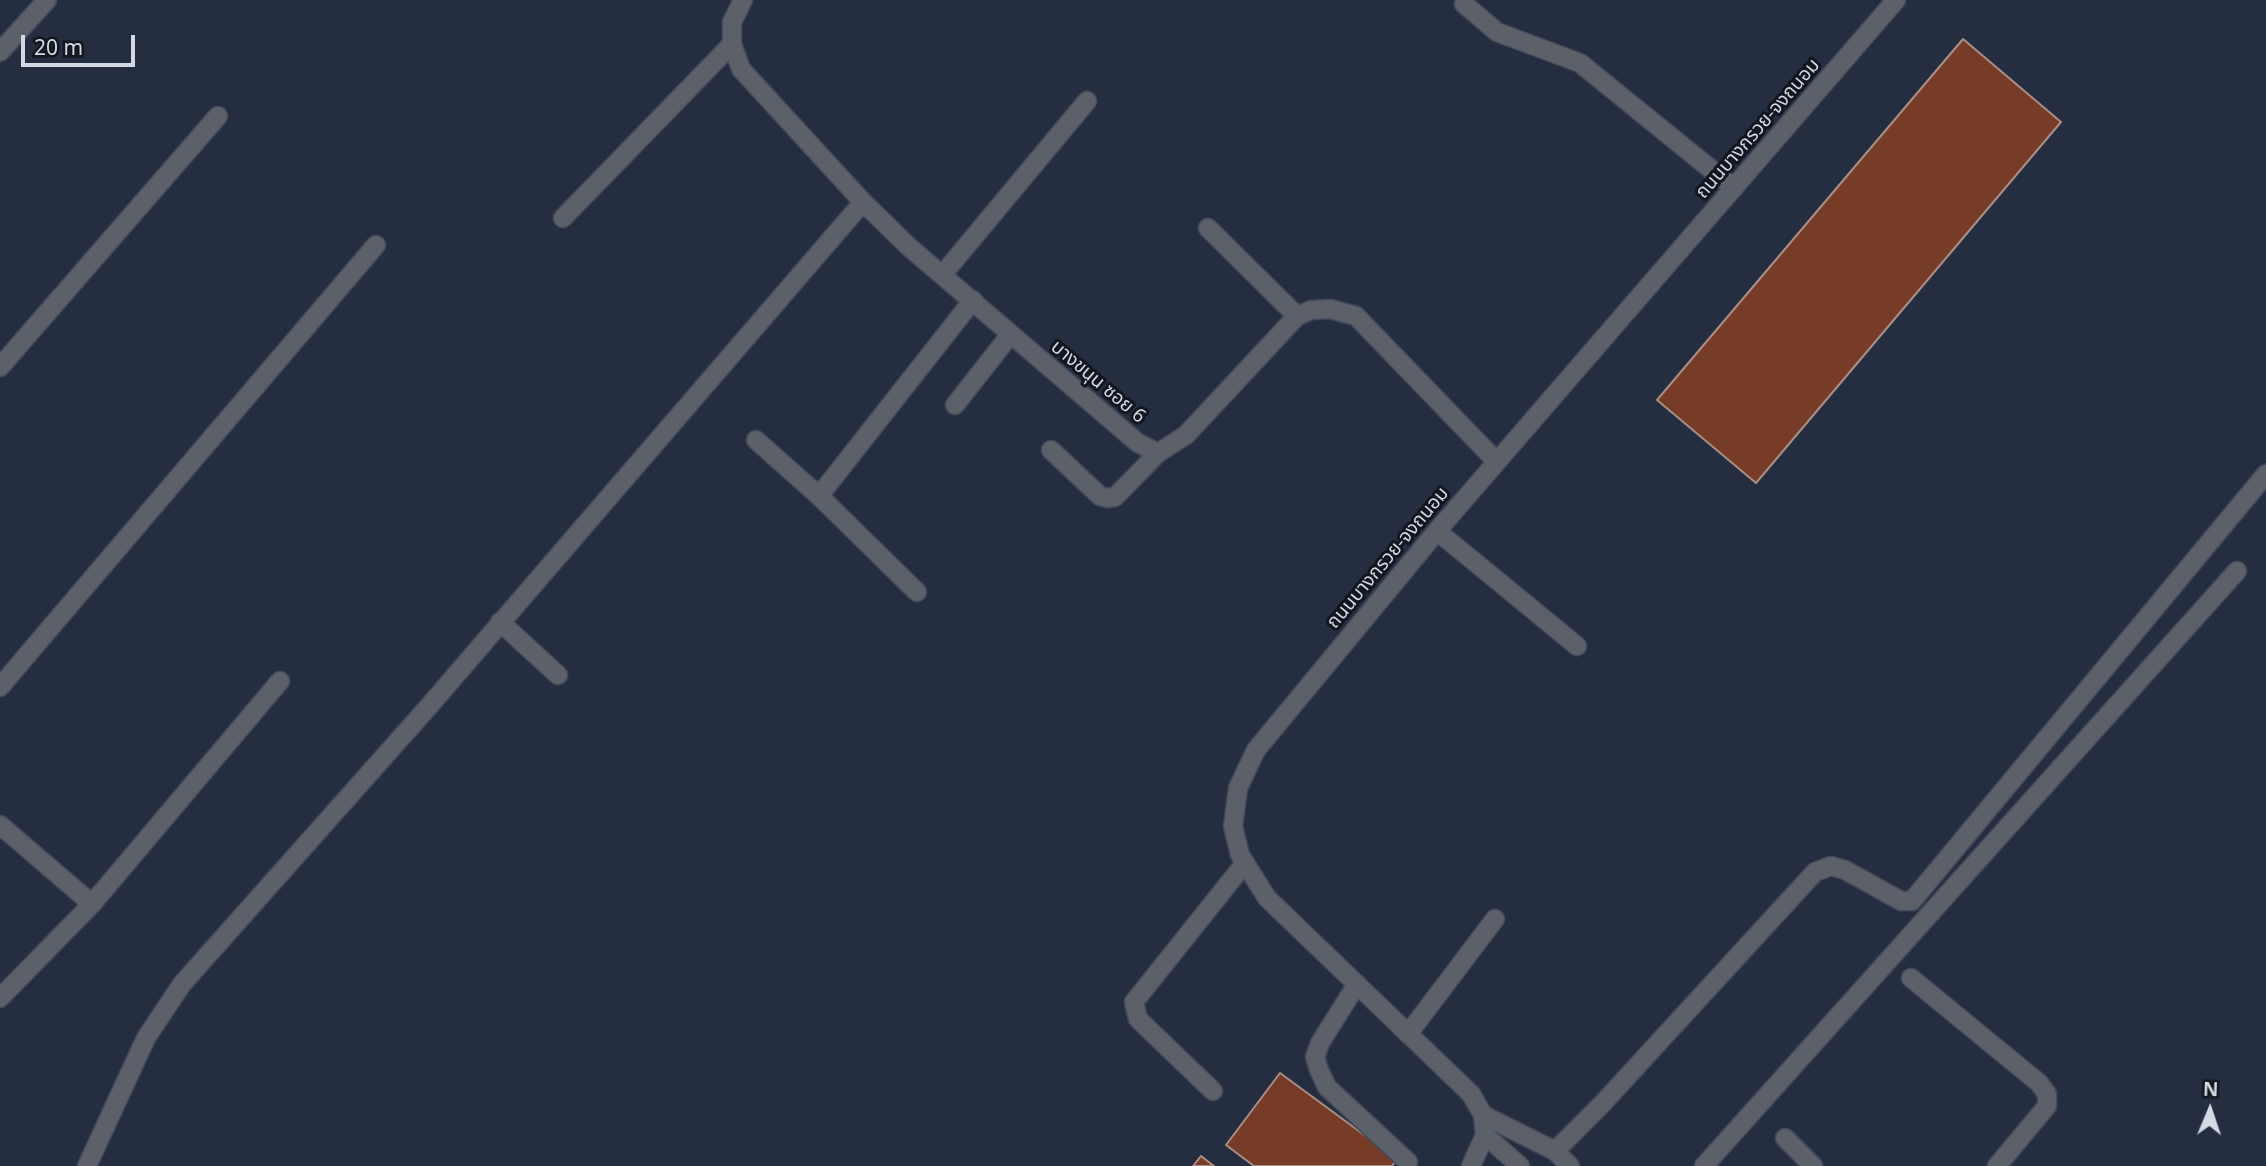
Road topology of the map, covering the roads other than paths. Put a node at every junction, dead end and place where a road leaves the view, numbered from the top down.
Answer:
1 (47, 0) edge
2 (743, 0) edge
3 (1896, 0) edge
4 (1464, 4) dead end
5 (732, 44) junction
6 (0, 52) edge
7 (1087, 101) dead end
8 (218, 116) dead end
9 (1734, 188) junction
10 (863, 202) junction
11 (563, 218) dead end
12 (1208, 228) dead end
13 (376, 245) dead end
14 (943, 274) junction
15 (973, 300) junction
16 (1297, 316) junction
17 (1010, 335) junction
18 (0, 367) edge
19 (955, 405) dead end
20 (755, 440) dead end
21 (1051, 450) dead end
22 (1158, 453) junction
23 (1496, 461) junction
24 (2266, 474) edge
25 (818, 496) junction
26 (1437, 531) junction
27 (2237, 571) dead end
28 (917, 592) dead end
29 (500, 622) junction
30 (1577, 646) dead end
31 (558, 675) dead end
32 (280, 681) dead end
33 (0, 687) edge
34 (0, 825) edge
35 (1245, 863) junction
36 (92, 904) junction
37 (1495, 919) dead end
38 (1911, 978) dead end
39 (1357, 984) junction
40 (0, 998) edge
41 (1408, 1034) junction
42 (1213, 1091) dead end
43 (1483, 1115) junction
44 (1485, 1135) junction
45 (1784, 1138) dead end
46 (1555, 1151) junction
47 (1408, 1162) dead end
48 (87, 1166) edge
49 (1471, 1166) edge
50 (1520, 1166) edge
51 (1570, 1166) edge
52 (1704, 1166) edge
53 (1813, 1166) edge
54 (1997, 1166) edge

1 - 6 street
2 - 5 street
3 - 9 street, ถนนบางกรวย-จงถนอม
4 - 9 street
5 - 10 street, บางขนุน ซอย 6
5 - 11 street
7 - 14 street
8 - 18 street
9 - 23 street, ถนนบางกรวย-จงถนอม
10 - 14 street, บางขนุน ซอย 6
10 - 29 street
12 - 16 street
13 - 33 street
14 - 15 street, บางขนุน ซอย 6
15 - 17 street, บางขนุน ซอย 6
15 - 25 street
16 - 22 street
16 - 23 street
17 - 19 street
17 - 22 street, บางขนุน ซอย 6
20 - 25 street
21 - 22 street
23 - 26 street, ถนนบางกรวย-จงถนอม
24 - 46 street
25 - 28 street
26 - 30 street
26 - 35 street, ถนนบางกรวย-จงถนอม
27 - 52 street
29 - 31 street
29 - 48 street
32 - 36 street
34 - 36 street
35 - 39 street, ถนนบางกรวย-จงถนอม
35 - 42 street
36 - 40 street
37 - 41 street
38 - 54 street
39 - 41 street, ถนนบางกรวย-จงถนอม
39 - 47 street
41 - 43 street, ถนนบางกรวย-จงถนอม
43 - 44 street, ถนนบางกรวย-จงถนอม
43 - 46 street
44 - 49 street
44 - 50 street
45 - 53 street
46 - 51 street

